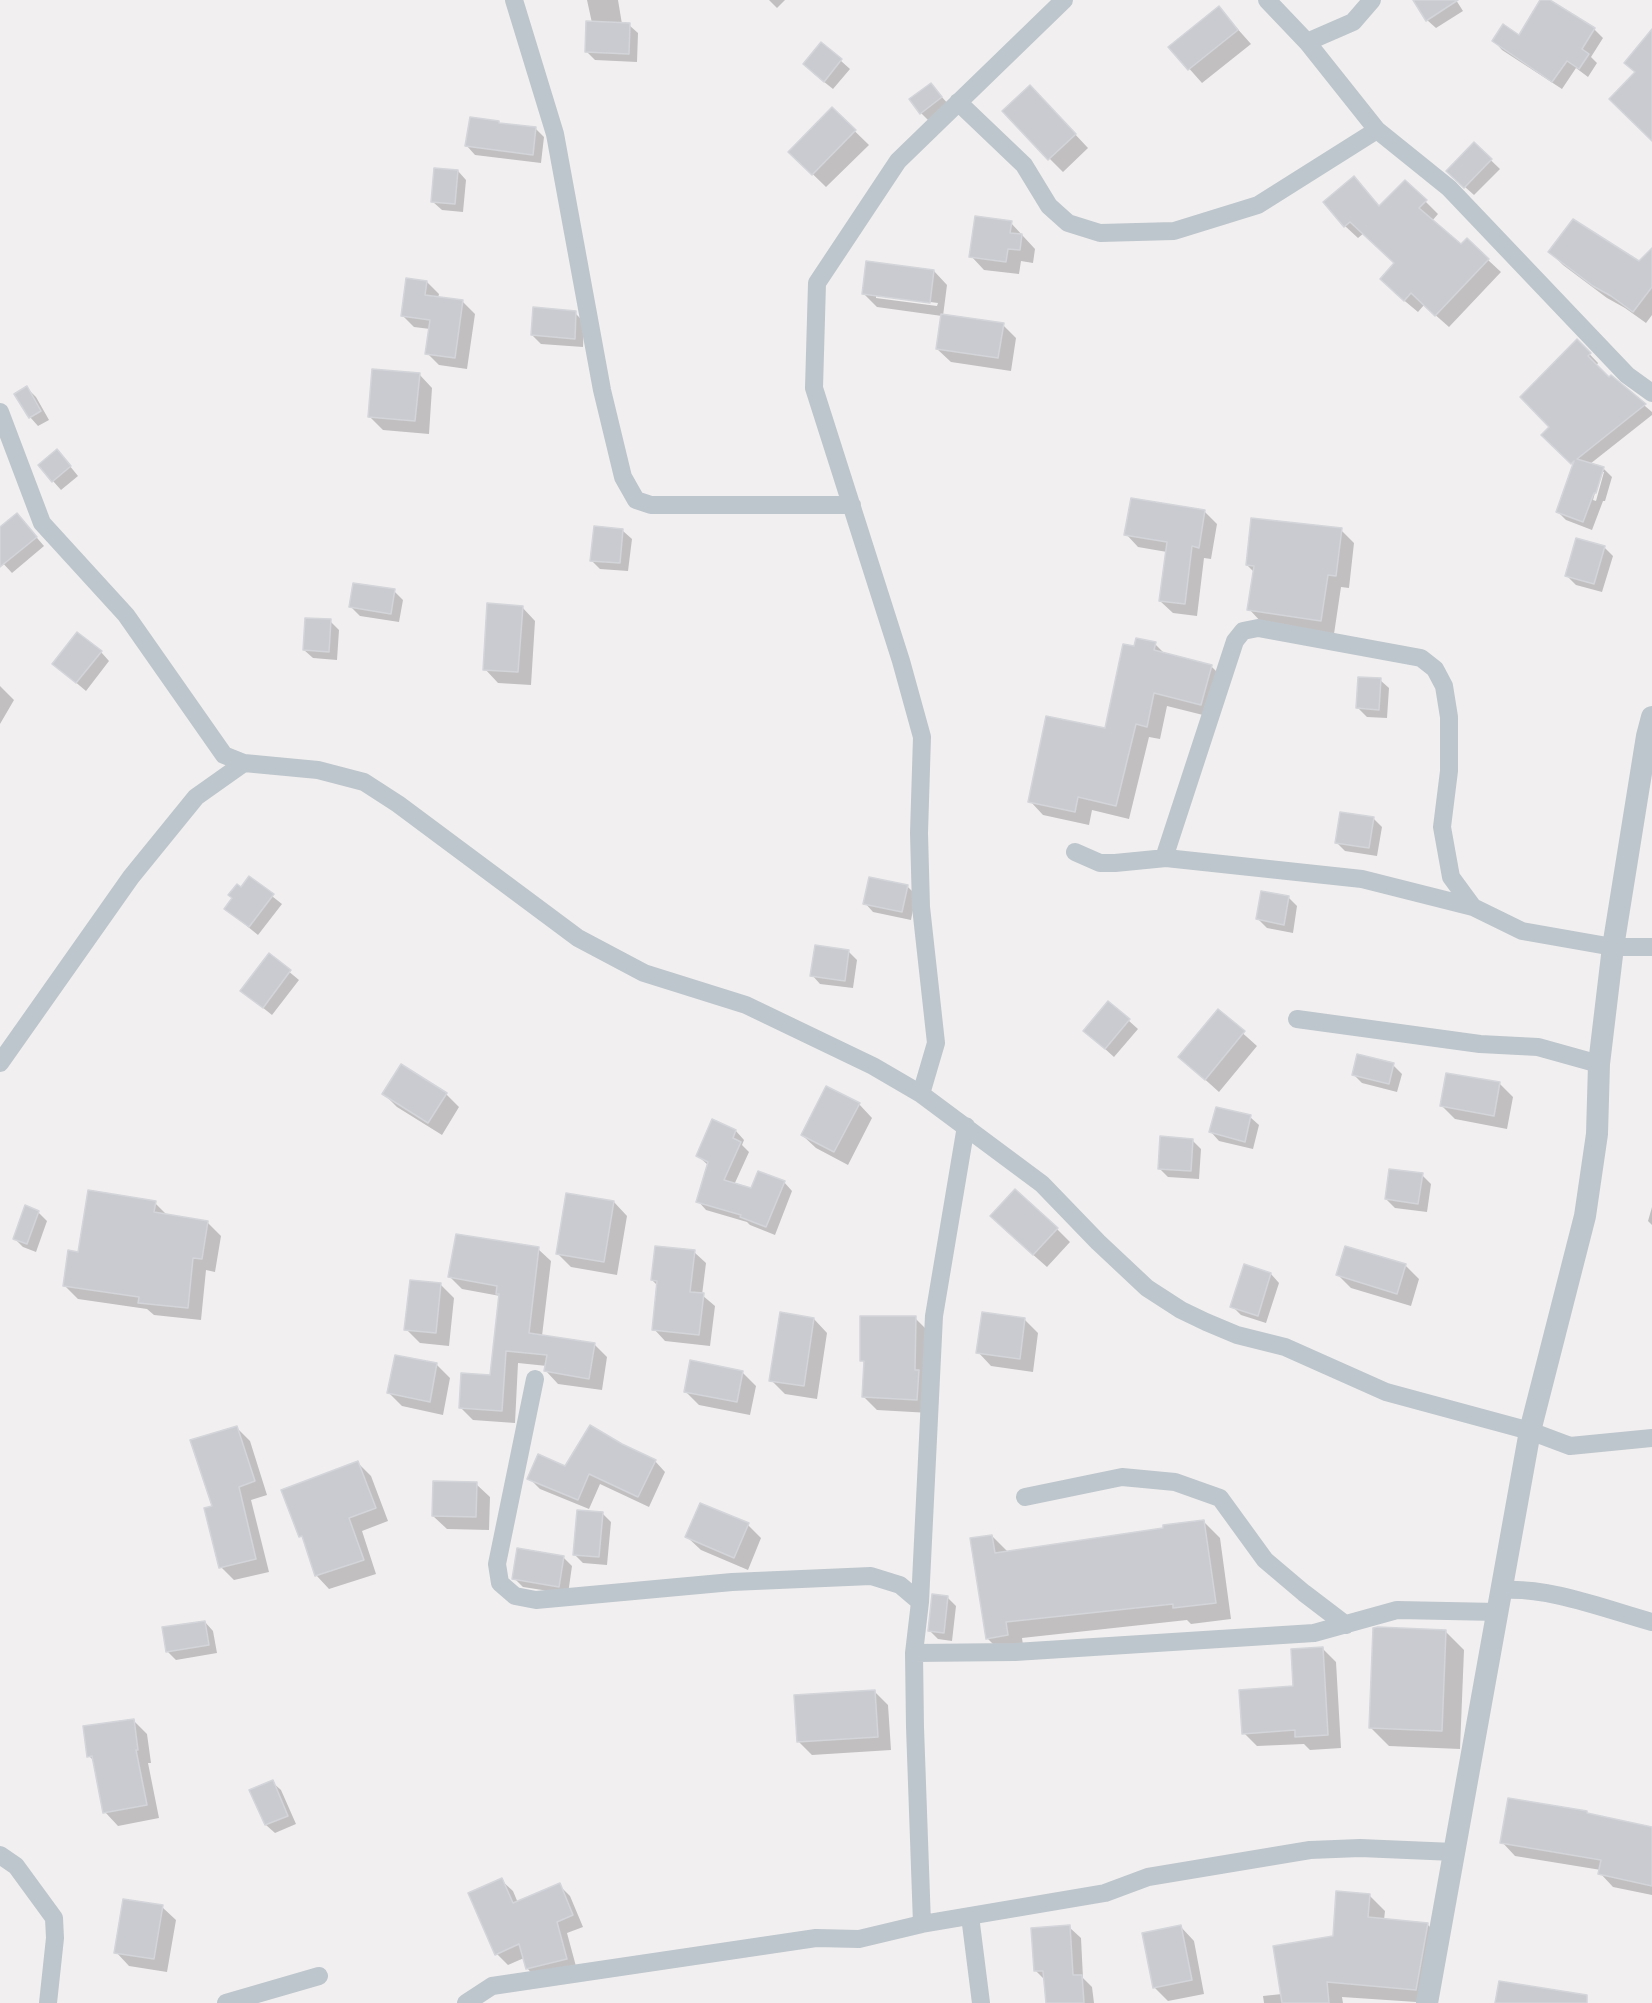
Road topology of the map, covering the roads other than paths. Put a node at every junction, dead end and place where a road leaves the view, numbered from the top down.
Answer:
1 (514, 0) edge
2 (1064, 0) edge
3 (1267, 0) edge
4 (1372, 0) edge
5 (1308, 42) junction
6 (958, 102) junction
7 (1377, 130) junction
8 (1652, 393) edge
9 (0, 412) edge
10 (852, 505) junction
11 (1652, 717) edge
12 (244, 763) junction
13 (1075, 852) dead end
14 (1164, 858) junction
15 (1473, 907) junction
16 (1613, 947) junction
17 (1652, 947) edge
18 (1297, 1019) dead end
19 (0, 1063) edge
20 (1599, 1064) junction
21 (921, 1094) junction
22 (966, 1126) junction
23 (535, 1380) dead end
24 (1530, 1431) junction
25 (1652, 1438) edge
26 (1025, 1497) dead end
27 (1502, 1590) junction
28 (920, 1602) junction
29 (1498, 1612) junction
30 (1652, 1622) edge
31 (1346, 1625) junction
32 (914, 1653) junction
33 (1454, 1852) junction
34 (0, 1856) edge
35 (970, 1916) junction
36 (922, 1924) junction
37 (319, 1976) dead end
38 (48, 2003) edge
39 (226, 2003) edge
40 (466, 2003) edge
41 (981, 2003) edge
42 (1427, 2003) edge

1 - 10 street
2 - 6 street
3 - 5 street
4 - 5 street
5 - 7 street
6 - 7 street
6 - 10 street
7 - 8 street
9 - 12 street
10 - 21 street
11 - 16 street
12 - 19 street
12 - 21 street
13 - 14 street
14 - 15 street
14 - 15 street
15 - 16 street
16 - 17 street
16 - 20 street
18 - 20 street
20 - 24 street
21 - 22 street
22 - 24 street
22 - 28 street
23 - 28 street
24 - 25 street
24 - 27 street
26 - 31 street
27 - 29 street
27 - 30 street
28 - 32 street
29 - 31 street
29 - 33 street
31 - 32 street
32 - 36 street
33 - 35 street
33 - 42 street
34 - 38 street
35 - 36 street
35 - 41 street
36 - 40 street
37 - 39 street

